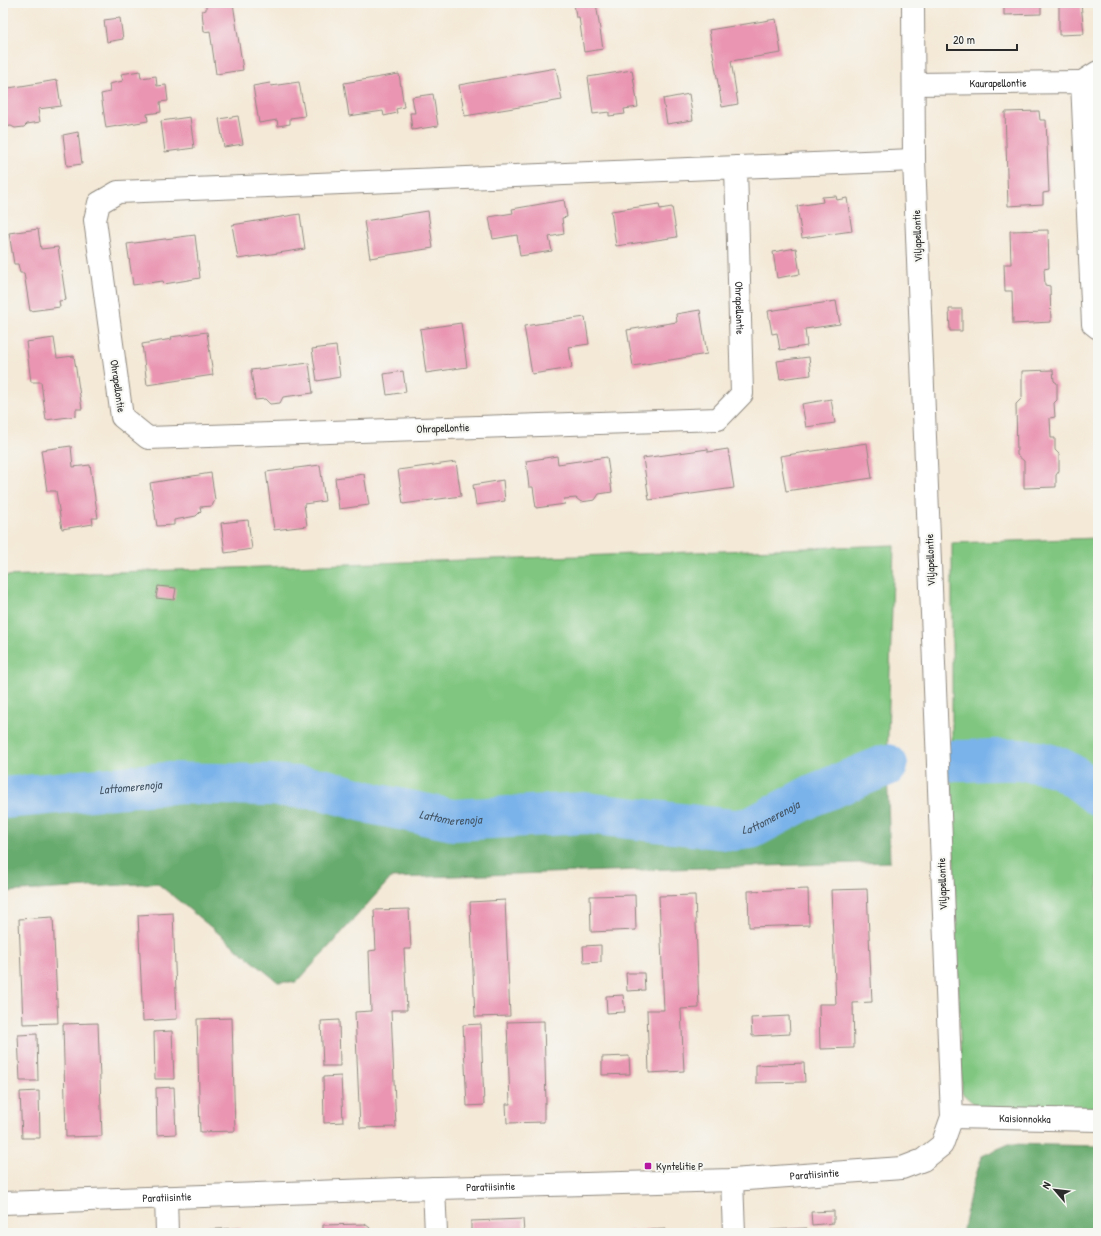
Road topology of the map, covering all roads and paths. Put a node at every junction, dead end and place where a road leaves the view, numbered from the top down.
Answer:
1 (913, 3) edge
2 (1090, 77) edge
3 (914, 84) junction
4 (914, 160) junction
5 (736, 167) junction
6 (1098, 328) edge
7 (952, 1117) junction
8 (1098, 1120) edge
9 (732, 1180) junction
10 (434, 1188) junction
11 (166, 1197) junction
12 (3, 1203) edge
13 (167, 1233) edge
14 (436, 1233) edge
15 (734, 1233) edge

1 - 3 street, Viljapellontie
2 - 3 street, Kaurapellontie
2 - 6 street, Kaurapellontie
3 - 4 street, Viljapellontie
4 - 5 street, Ohrapellontie
4 - 7 street, Viljapellontie
5 - 5 street, Ohrapellontie
7 - 8 street, Kaisionnokka
7 - 9 street, Paratiisintie
9 - 10 street, Paratiisintie
9 - 15 street
10 - 11 street, Paratiisintie
10 - 14 street
11 - 12 street, Paratiisintie
11 - 13 street

